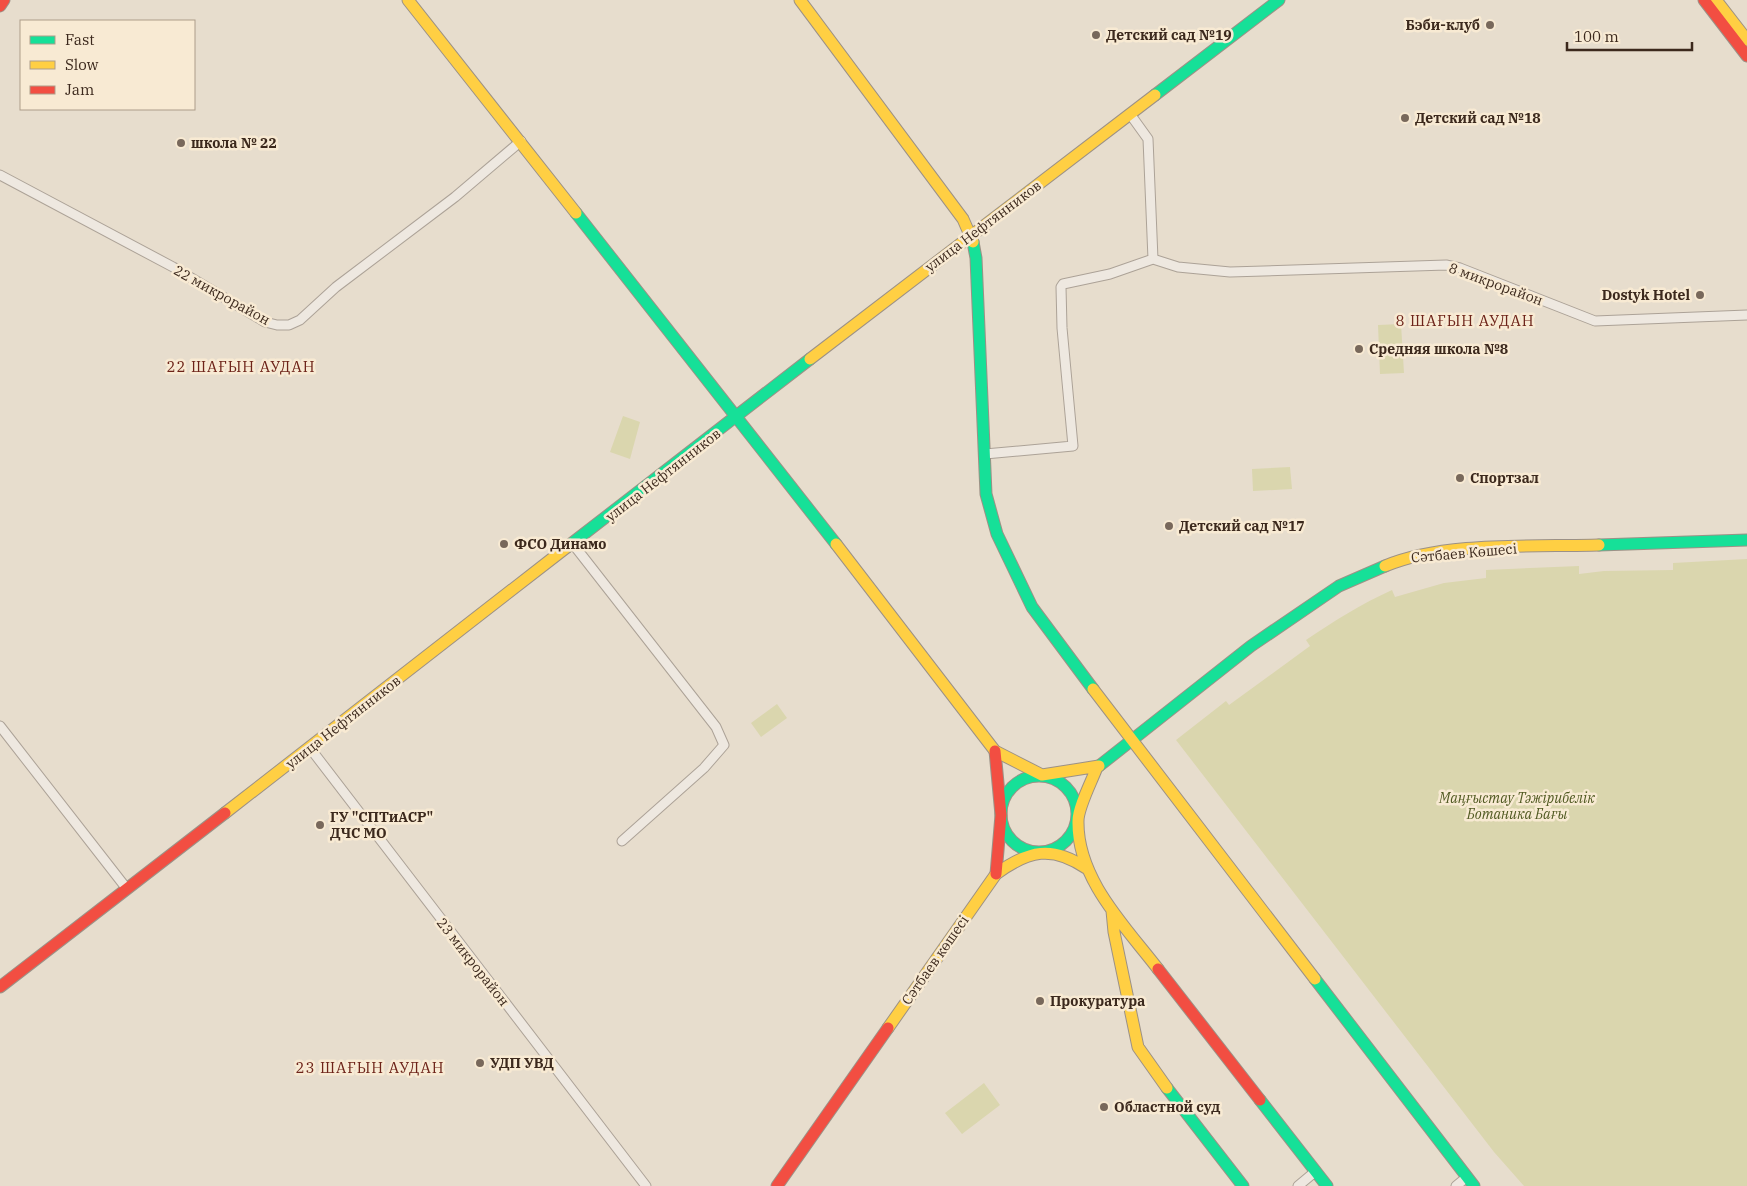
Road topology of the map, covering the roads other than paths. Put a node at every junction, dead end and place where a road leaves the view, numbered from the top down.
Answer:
1 (4, 0) edge
2 (408, 0) edge
3 (801, 0) edge
4 (1279, 0) edge
5 (1704, 0) edge
6 (1716, 0) edge
7 (0, 6) edge
8 (1740, 37) edge
9 (1747, 56) edge
10 (1130, 114) junction
11 (522, 141) junction
12 (0, 176) edge
13 (971, 234) junction
14 (1154, 259) junction
15 (1747, 314) edge
16 (738, 417) junction
17 (984, 454) junction
18 (1747, 540) edge
19 (573, 544) junction
20 (0, 726) edge
21 (1131, 740) junction
22 (310, 748) junction
23 (995, 751) junction
24 (1097, 767) junction
25 (1042, 775) junction
26 (1001, 815) junction
27 (1078, 820) junction
28 (622, 841) dead end
29 (1036, 853) junction
30 (1086, 868) junction
31 (996, 874) junction
32 (127, 889) junction
33 (1112, 910) junction
34 (0, 987) edge
35 (1316, 1172) junction
36 (1471, 1182) edge
37 (646, 1186) edge
38 (777, 1186) edge
39 (1243, 1186) edge
40 (1298, 1186) edge
41 (1327, 1186) edge
42 (1456, 1186) edge

1 - 7 main road
2 - 11 main road
3 - 13 main road
4 - 10 main road, улица Нефтянников
5 - 8 main road
6 - 8 main road
8 - 9 main road
10 - 13 main road, улица Нефтянников
10 - 14 street
11 - 12 street, 22 микрорайон
11 - 16 main road
13 - 16 main road, улица Нефтянников
13 - 17 main road
14 - 15 street, 8 микрорайон
14 - 17 street
16 - 19 main road, улица Нефтянников
16 - 23 main road
17 - 21 main road
18 - 21 main road, Сәтбаев Көшесі
19 - 22 main road, улица Нефтянников
19 - 28 street
20 - 32 street
21 - 24 main road, Сәтбаев Көшесі
21 - 36 main road
22 - 32 main road, улица Нефтянников
22 - 37 street, 23 микрорайон
23 - 25 main road
23 - 26 main road
24 - 25 main road
24 - 27 main road
25 - 26 main road
25 - 27 main road
26 - 29 main road
26 - 31 main road
27 - 29 main road
27 - 30 main road
29 - 30 main road
29 - 31 main road, Сәтбаев көшесі
30 - 33 main road
31 - 38 main road, Сәтбаев көшесі
32 - 34 main road, улица Нефтянников
33 - 35 main road
33 - 39 main road
35 - 40 street
35 - 41 main road
36 - 42 street

